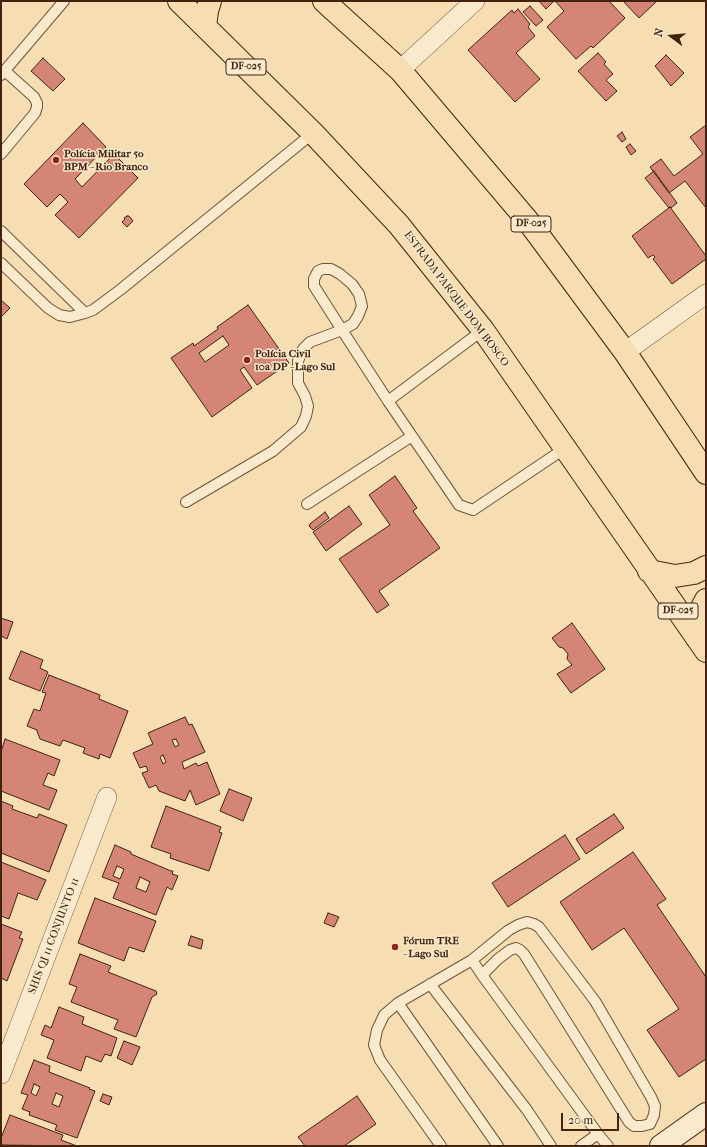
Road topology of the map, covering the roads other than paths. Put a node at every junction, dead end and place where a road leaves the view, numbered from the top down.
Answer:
1 (64, 1) edge
2 (179, 1) edge
3 (210, 1) edge
4 (324, 1) edge
5 (475, 1) edge
6 (205, 26) junction
7 (400, 70) junction
8 (3, 73) edge
9 (313, 133) junction
10 (1, 154) edge
11 (1, 230) edge
12 (1, 263) edge
13 (706, 294) edge
14 (85, 313) junction
15 (342, 330) junction
16 (483, 330) junction
17 (625, 352) junction
18 (388, 401) junction
19 (412, 436) junction
20 (564, 449) junction
21 (706, 474) edge
22 (186, 502) dead end
23 (307, 504) dead end
24 (706, 567) edge
25 (649, 571) junction
26 (706, 600) edge
27 (701, 644) edge
28 (107, 797) dead end
29 (472, 960) junction
30 (482, 975) junction
31 (430, 984) junction
32 (398, 1003) junction
33 (1, 1074) edge
34 (706, 1114) edge
35 (598, 1134) junction
36 (441, 1146) edge
37 (498, 1146) edge
38 (551, 1146) edge
39 (581, 1146) edge
40 (608, 1146) edge
41 (661, 1146) edge

1 - 8 lane
2 - 6 main road, ESTRADA PARQUE DOM BOSCO / DF-025
3 - 6 main road
4 - 7 main road, DF-025
5 - 7 street
6 - 9 main road, ESTRADA PARQUE DOM BOSCO / DF-025
7 - 17 main road, DF-025
8 - 10 lane
9 - 14 lane
9 - 16 main road, ESTRADA PARQUE DOM BOSCO / DF-025
11 - 14 lane
12 - 14 lane
13 - 17 street
15 - 15 lane
15 - 18 lane
15 - 22 lane
16 - 18 lane
16 - 20 main road, ESTRADA PARQUE DOM BOSCO / DF-025
17 - 21 main road, DF-025
18 - 19 lane
19 - 20 lane
19 - 23 lane
20 - 25 main road, ESTRADA PARQUE DOM BOSCO / DF-025
24 - 25 main road
25 - 27 main road, ESTRADA PARQUE DOM BOSCO / DF-025
26 - 27 main road
28 - 33 street, SHIS QI 11 CONJUNTO 11
29 - 30 lane
29 - 30 lane
29 - 31 lane
30 - 35 lane
31 - 32 lane
31 - 38 lane
32 - 36 lane
32 - 37 lane
34 - 41 street
35 - 39 lane
35 - 40 lane

